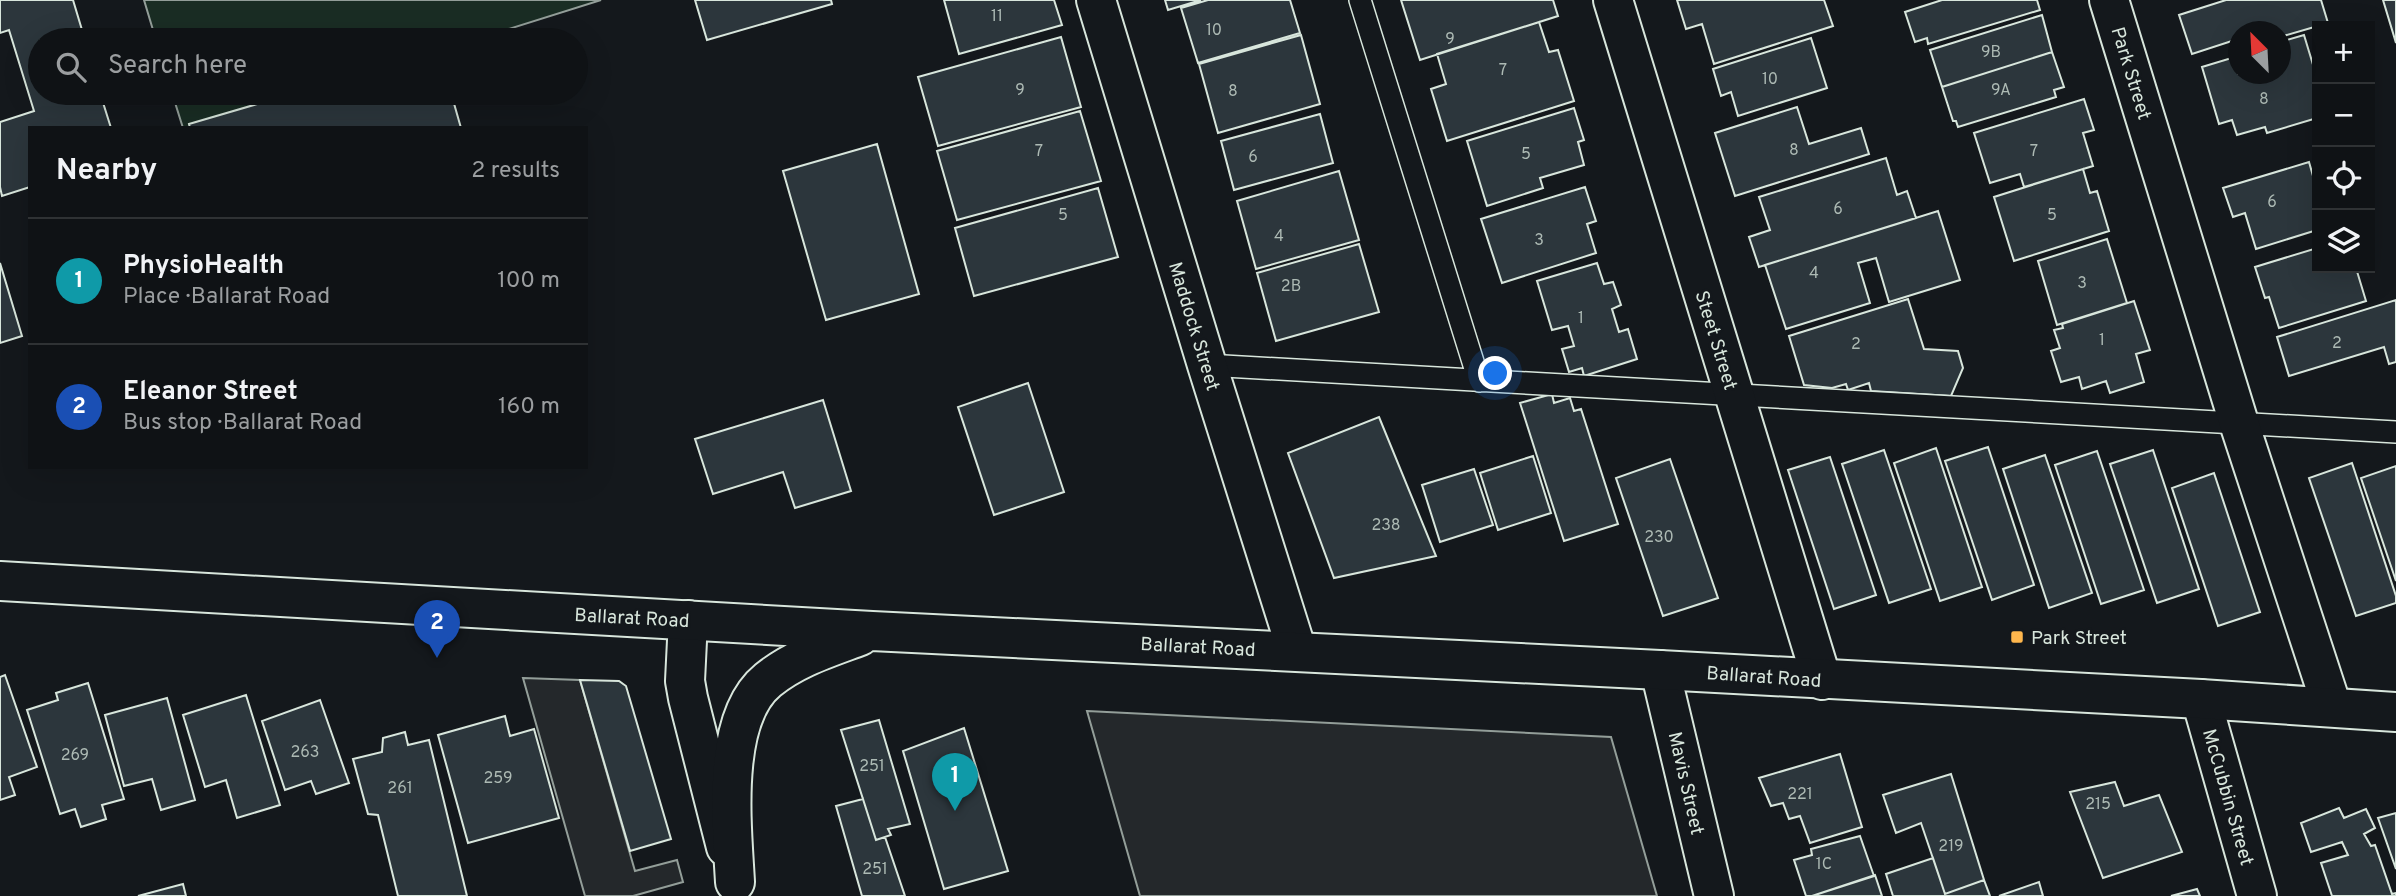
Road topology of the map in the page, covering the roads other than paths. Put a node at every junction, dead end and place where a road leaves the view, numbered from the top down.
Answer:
1 (1096, 0) edge
2 (1360, 0) edge
3 (1613, 0) edge
4 (2109, 0) edge
5 (1207, 365) junction
6 (1479, 381) junction
7 (1734, 395) junction
8 (2239, 423) junction
9 (2396, 432) edge
10 (0, 581) edge
11 (688, 620) junction
12 (872, 631) junction
13 (1297, 651) junction
14 (1660, 670) junction
15 (1822, 680) junction
16 (2201, 699) junction
17 (2332, 707) junction
18 (2396, 712) edge
19 (737, 889) edge
20 (1714, 896) edge
21 (2256, 896) edge

1 - 5 main road, Maddock Street
2 - 6 lane
3 - 7 main road, Steet Street
4 - 8 main road, Park Street
5 - 6 lane
5 - 13 main road, Maddock Street
6 - 7 lane
7 - 8 lane
7 - 15 main road, Steet Street
8 - 9 lane
8 - 17 main road, Park Street
10 - 11 main road, Ballarat Road
11 - 12 main road, Ballarat Road
11 - 19 main road
12 - 13 main road, Ballarat Road
12 - 19 main road
13 - 14 main road, Ballarat Road
14 - 15 main road, Ballarat Road
14 - 20 main road, Mavis Street
15 - 16 main road, Ballarat Road
16 - 17 main road, Ballarat Road
16 - 21 main road, McCubbin Street
17 - 18 main road, Ballarat Road

